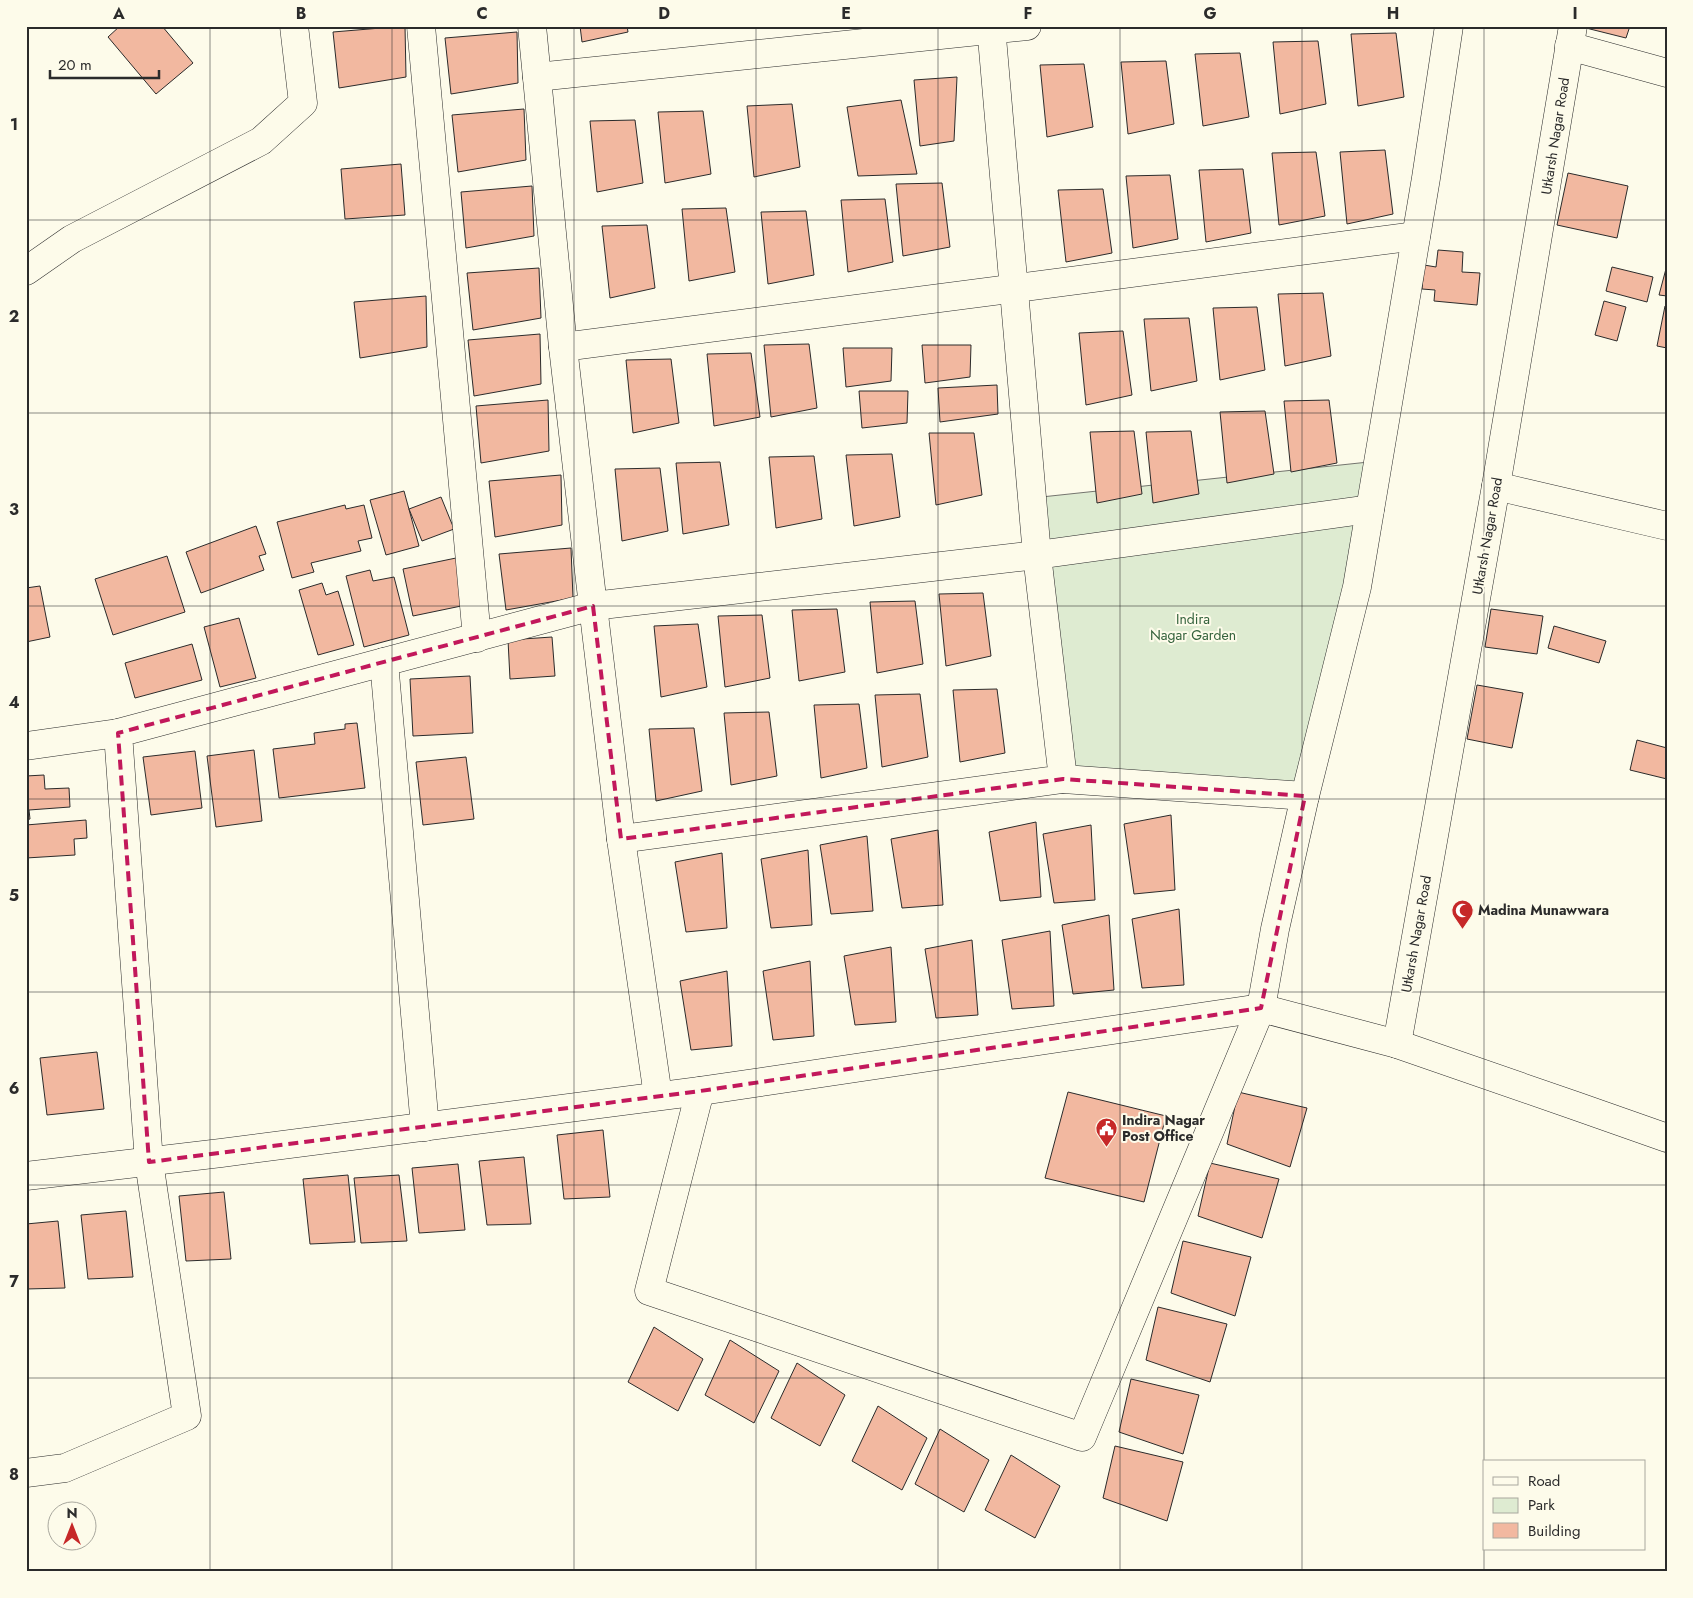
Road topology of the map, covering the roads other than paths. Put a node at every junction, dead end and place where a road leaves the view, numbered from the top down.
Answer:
1 (294, 26) edge
2 (422, 26) edge
3 (532, 26) edge
4 (1027, 26) edge
5 (1449, 26) edge
6 (991, 28) edge
7 (1571, 36) edge
8 (1667, 73) edge
9 (536, 77) junction
10 (1416, 236) junction
11 (26, 271) edge
12 (1014, 288) junction
13 (563, 347) junction
14 (1496, 486) junction
15 (1370, 509) junction
16 (1667, 526) edge
17 (1037, 555) junction
18 (593, 606) junction
19 (477, 638) junction
20 (384, 662) junction
21 (118, 733) junction
22 (26, 746) edge
23 (1064, 779) junction
24 (1306, 796) junction
25 (621, 839) junction
26 (1261, 1008) junction
27 (1396, 1044) junction
28 (700, 1091) junction
29 (658, 1096) junction
30 (425, 1127) junction
31 (1667, 1138) edge
32 (149, 1162) junction
33 (26, 1176) edge
34 (26, 1472) edge

1 - 11 street
2 - 19 street
3 - 9 street
4 - 6 street
5 - 10 street
6 - 9 street
6 - 12 street
7 - 8 street
7 - 14 street, Utkarsh Nagar Road
9 - 13 street
10 - 12 street
10 - 15 street
12 - 13 street
12 - 17 street
13 - 18 street
14 - 16 street
14 - 27 street, Utkarsh Nagar Road
15 - 17 street
15 - 24 street
17 - 18 street
17 - 23 street
18 - 19 street
18 - 25 street
19 - 20 street
20 - 21 street
20 - 30 street
21 - 22 street
21 - 32 street
23 - 24 street
23 - 25 street
24 - 26 street
25 - 29 street
26 - 27 street
26 - 28 street
26 - 28 street
27 - 31 street
28 - 29 street
29 - 30 street
30 - 32 street
32 - 33 street
32 - 34 street

